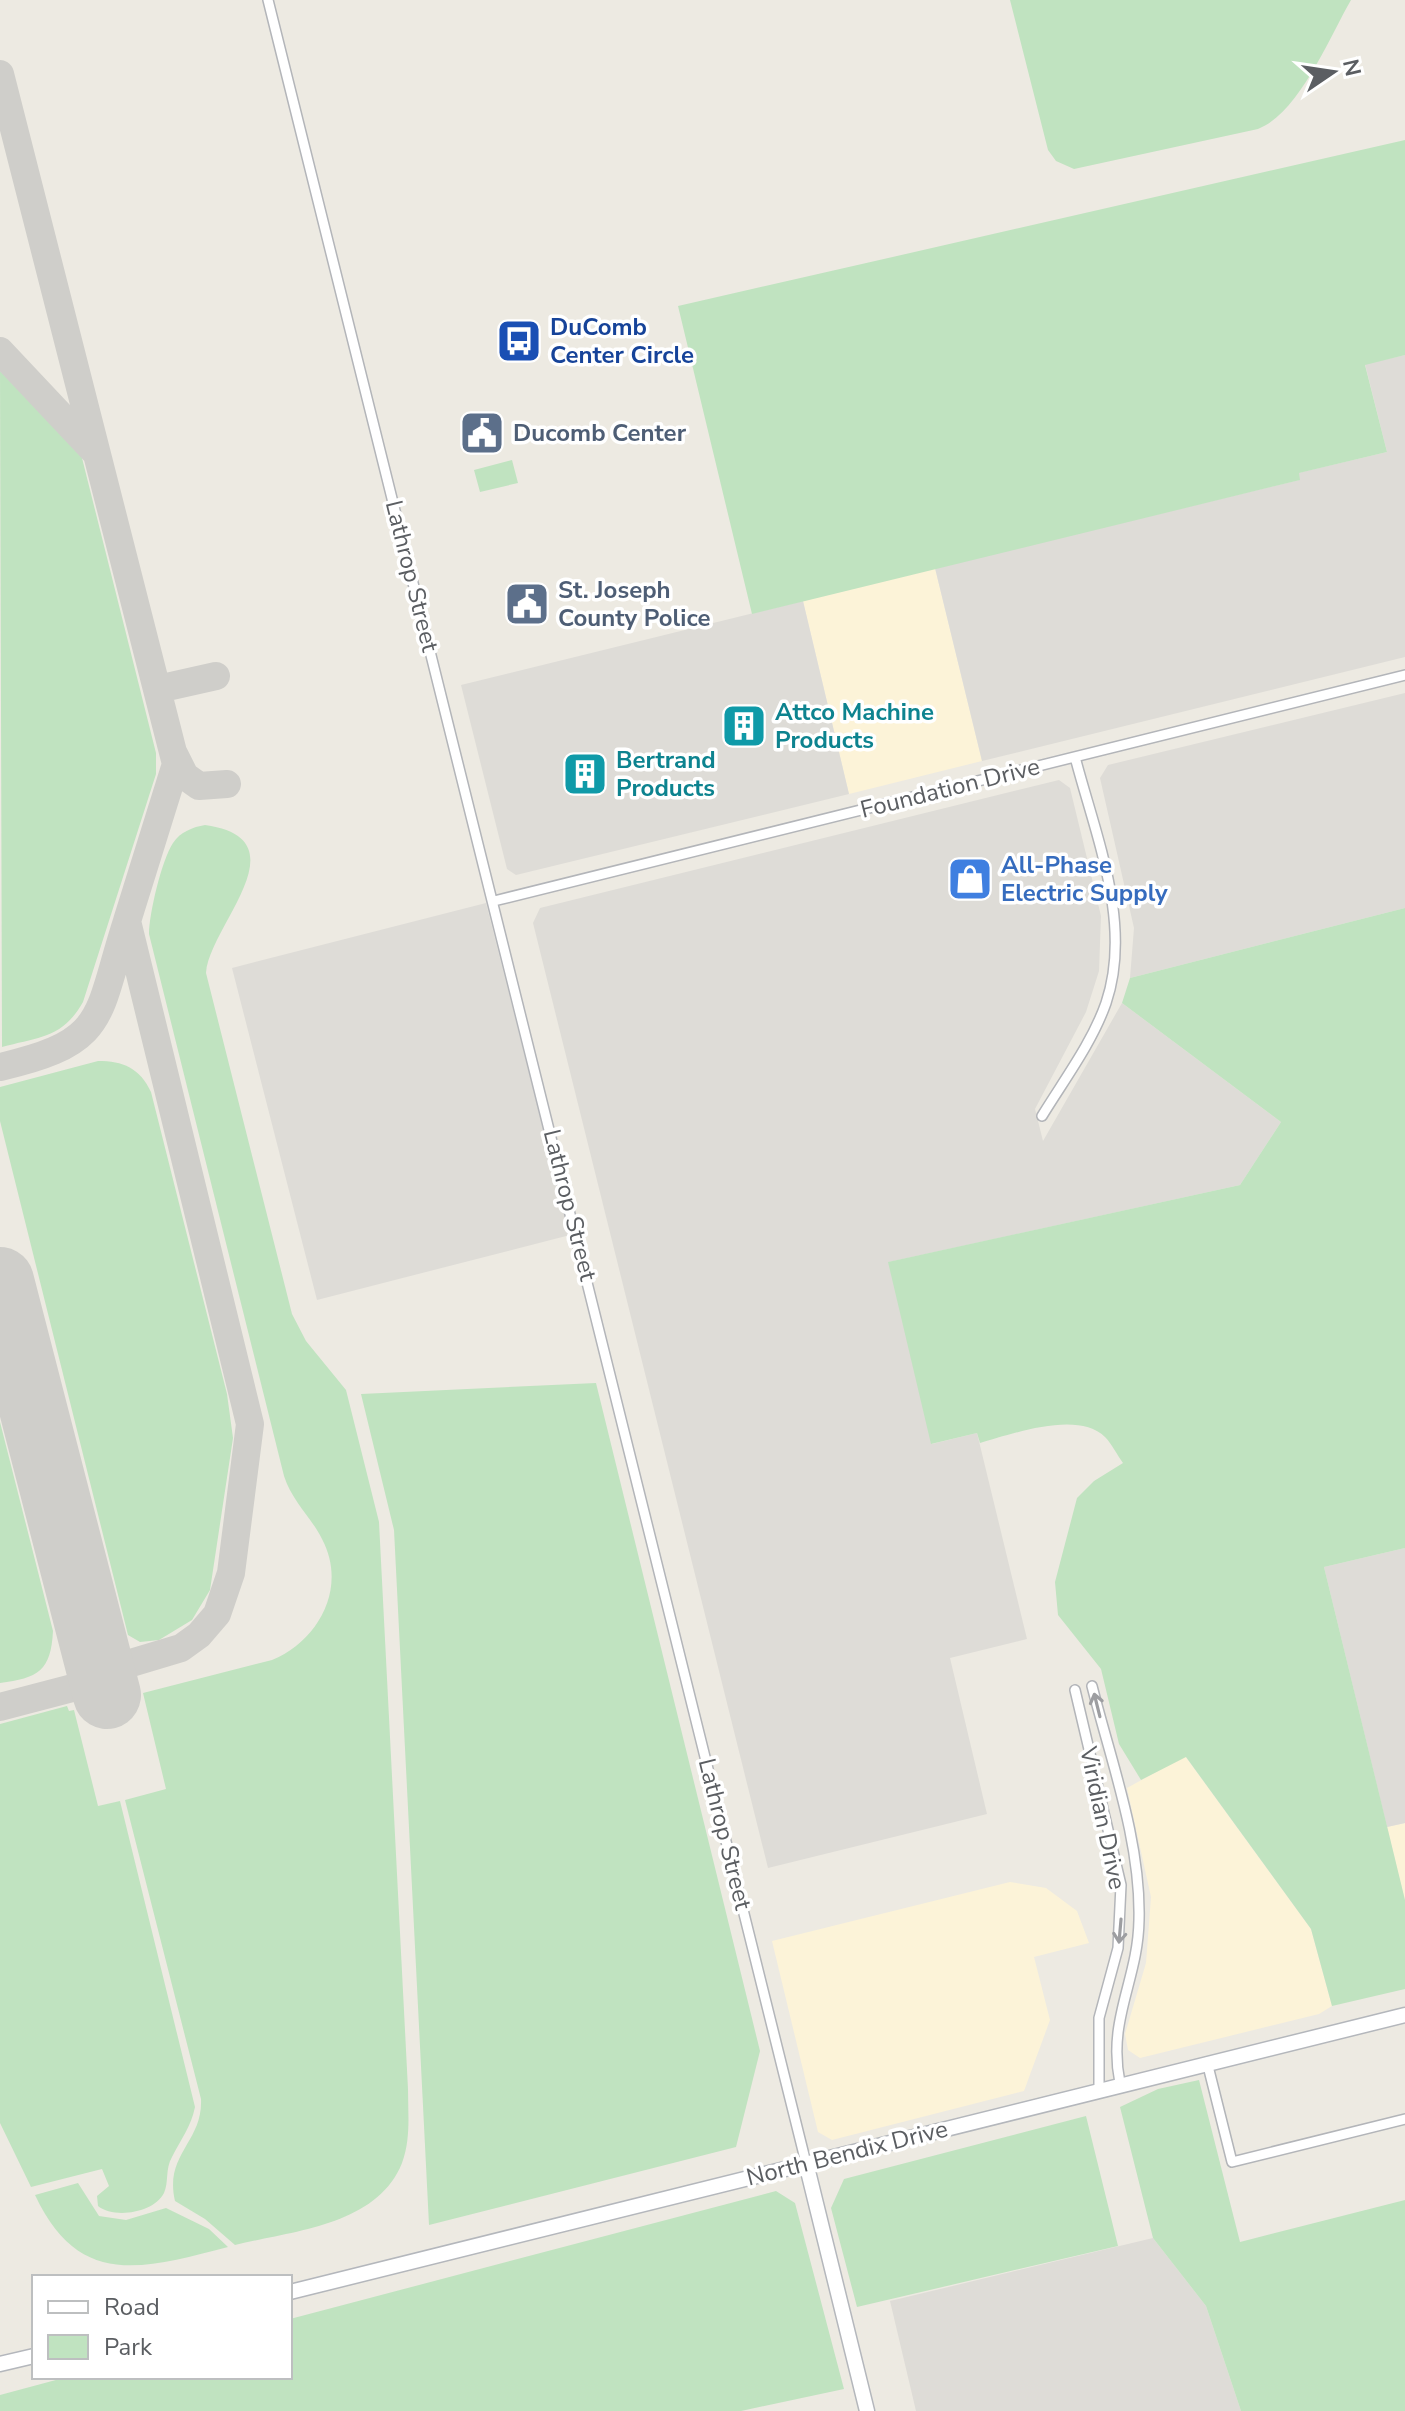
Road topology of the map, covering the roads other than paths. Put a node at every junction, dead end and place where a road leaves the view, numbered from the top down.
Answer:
1 (268, 0) edge
2 (1405, 675) edge
3 (1075, 757) junction
4 (494, 901) junction
5 (1042, 1116) dead end
6 (1092, 1686) dead end
7 (1075, 1690) dead end
8 (1405, 2015) edge
9 (1207, 2062) junction
10 (1120, 2083) junction
11 (1099, 2089) junction
12 (1405, 2119) edge
13 (806, 2163) junction
14 (292, 2292) edge
15 (32, 2356) edge
16 (0, 2364) edge
17 (867, 2411) edge

1 - 4 street, Lathrop Street
2 - 3 street, Foundation Drive
3 - 4 street, Foundation Drive
3 - 5 street
4 - 13 street, Lathrop Street
10 -> 6 street, Viridian Drive
7 -> 11 street, Viridian Drive
8 - 9 street, North Bendix Drive
9 - 10 street, North Bendix Drive
9 - 12 street
10 - 11 street, North Bendix Drive
11 - 13 street, North Bendix Drive
13 - 14 street, North Bendix Drive
13 - 17 street, Lathrop Street
15 - 16 street

